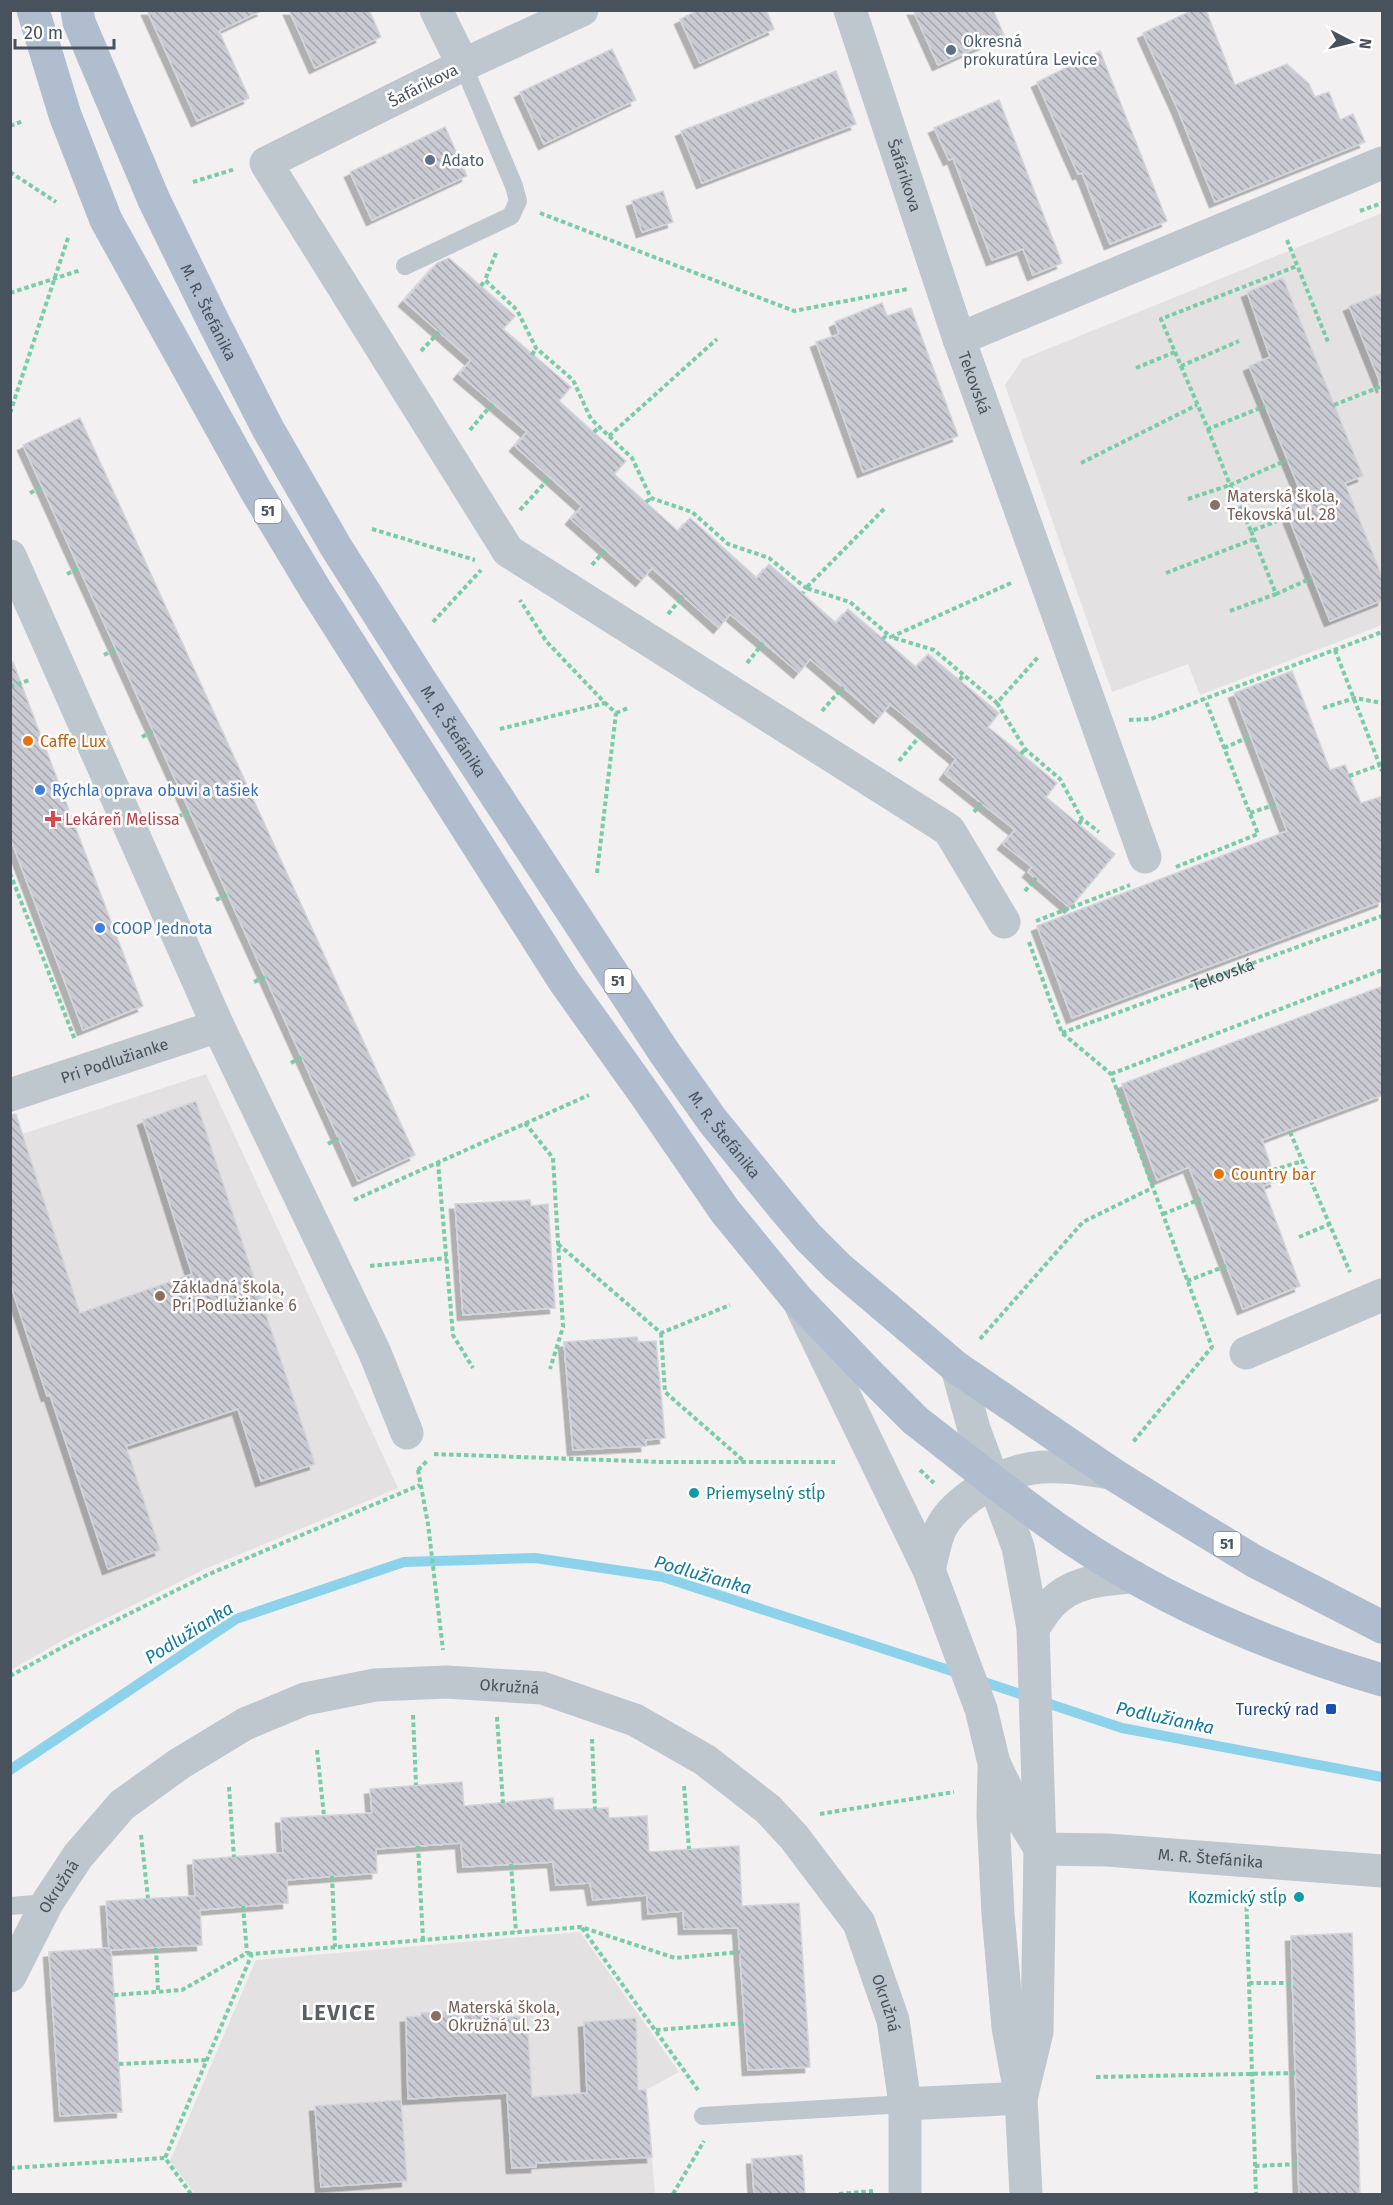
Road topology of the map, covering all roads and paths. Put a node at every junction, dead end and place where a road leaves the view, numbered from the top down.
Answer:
1 (33, 10) edge
2 (76, 10) edge
3 (436, 10) edge
4 (582, 10) edge
5 (850, 10) edge
6 (463, 64) junction
7 (23, 121) dead end
8 (10, 126) edge
9 (266, 163) junction
10 (1383, 164) edge
11 (10, 172) edge
12 (193, 182) dead end
13 (56, 202) dead end
14 (1383, 203) edge
15 (515, 208) junction
16 (1351, 215) dead end
17 (69, 236) dead end
18 (1297, 236) dead end
19 (405, 266) dead end
20 (1297, 266) junction
21 (81, 270) dead end
22 (56, 279) junction
23 (485, 280) junction
24 (481, 286) dead end
25 (910, 288) dead end
26 (10, 293) edge
27 (439, 332) dead end
28 (717, 339) dead end
29 (959, 339) junction
30 (1239, 341) dead end
31 (1328, 342) dead end
32 (536, 348) junction
33 (1175, 352) junction
34 (532, 355) dead end
35 (417, 356) dead end
36 (1181, 366) junction
37 (1136, 368) dead end
38 (1383, 386) edge
39 (493, 403) dead end
40 (1197, 405) junction
41 (1334, 405) dead end
42 (1265, 406) dead end
43 (10, 413) edge
44 (599, 427) junction
45 (1208, 429) junction
46 (594, 432) dead end
47 (466, 436) dead end
48 (609, 436) junction
49 (1287, 460) dead end
50 (1081, 463) dead end
51 (550, 477) dead end
52 (1230, 485) junction
53 (42, 487) dead end
54 (30, 493) dead end
55 (651, 498) junction
56 (1188, 499) dead end
57 (646, 502) dead end
58 (884, 509) dead end
59 (515, 515) dead end
60 (1288, 517) dead end
61 (372, 529) dead end
62 (1251, 531) junction
63 (1254, 539) junction
64 (728, 544) junction
65 (724, 548) dead end
66 (10, 556) edge
67 (79, 568) dead end
68 (1166, 573) dead end
69 (67, 574) dead end
70 (1312, 578) dead end
71 (1013, 582) dead end
72 (806, 588) junction
73 (515, 591) dead end
74 (803, 593) dead end
75 (1276, 594) junction
76 (1230, 611) dead end
77 (433, 622) dead end
78 (1383, 632) edge
79 (889, 635) junction
80 (883, 639) dead end
81 (763, 643) dead end
82 (116, 649) dead end
83 (1335, 650) junction
84 (104, 655) dead end
85 (1040, 655) dead end
86 (742, 668) dead end
87 (963, 675) junction
88 (32, 679) dead end
89 (960, 680) dead end
90 (10, 687) edge
91 (843, 687) dead end
92 (1355, 699) junction
93 (605, 703) junction
94 (1383, 703) edge
95 (997, 704) junction
96 (628, 708) dead end
97 (1323, 708) dead end
98 (616, 713) junction
99 (1122, 714) dead end
100 (817, 716) dead end
101 (500, 729) dead end
102 (153, 731) dead end
103 (923, 732) dead end
104 (1251, 736) dead end
105 (142, 738) dead end
106 (1224, 748) dead end
107 (1024, 749) junction
108 (1021, 754) dead end
109 (896, 765) dead end
110 (1380, 765) junction
111 (1383, 771) edge
112 (1349, 776) dead end
113 (1277, 804) dead end
114 (189, 811) dead end
115 (1250, 813) dead end
116 (178, 817) dead end
117 (1082, 819) junction
118 (1079, 824) dead end
119 (1100, 833) dead end
120 (1145, 857) dead end
121 (10, 873) edge
122 (597, 873) dead end
123 (228, 894) dead end
124 (216, 900) dead end
125 (1383, 916) edge
126 (1016, 929) joint
127 (1383, 970) edge
128 (265, 977) dead end
129 (254, 982) dead end
130 (218, 1026) junction
131 (1062, 1033) junction
132 (76, 1042) dead end
133 (302, 1058) dead end
134 (291, 1063) dead end
135 (1111, 1074) junction
136 (10, 1095) edge
137 (589, 1095) dead end
138 (525, 1123) junction
139 (1290, 1132) dead end
140 (339, 1138) dead end
141 (328, 1144) dead end
142 (1303, 1161) junction
143 (438, 1162) junction
144 (1272, 1170) dead end
145 (1152, 1188) junction
146 (1201, 1199) dead end
147 (354, 1200) dead end
148 (1163, 1214) junction
149 (1330, 1224) junction
150 (1299, 1237) dead end
151 (558, 1243) junction
152 (447, 1258) junction
153 (1226, 1266) dead end
154 (333, 1267) junction
155 (1187, 1281) junction
156 (797, 1299) junction
157 (1373, 1299) edge
158 (730, 1305) dead end
159 (661, 1333) junction
160 (980, 1339) dead end
161 (1246, 1353) dead end
162 (472, 1368) dead end
163 (957, 1368) junction
164 (550, 1369) dead end
165 (407, 1433) joint
166 (1133, 1442) dead end
167 (745, 1462) junction
168 (835, 1462) dead end
169 (418, 1470) junction
170 (1111, 1473) junction
171 (993, 1480) junction
172 (420, 1485) junction
173 (929, 1570) junction
174 (1134, 1577) junction
175 (1383, 1627) edge
176 (1033, 1628) junction
177 (10, 1676) edge
178 (1383, 1680) edge
179 (447, 1682) junction
180 (413, 1706) dead end
181 (497, 1712) dead end
182 (592, 1734) dead end
183 (317, 1750) dead end
184 (994, 1763) junction
185 (683, 1779) dead end
186 (416, 1785) dead end
187 (229, 1787) dead end
188 (954, 1792) dead end
189 (502, 1803) dead end
190 (595, 1809) dead end
191 (324, 1816) dead end
192 (140, 1825) dead end
193 (794, 1837) junction
194 (418, 1846) dead end
195 (689, 1849) dead end
196 (1040, 1849) junction
197 (234, 1857) dead end
198 (1244, 1860) junction
199 (511, 1864) dead end
200 (1383, 1871) edge
201 (332, 1876) dead end
202 (148, 1898) dead end
203 (46, 1903) junction
204 (10, 1906) edge
205 (243, 1906) dead end
206 (998, 1914) junction
207 (581, 1927) junction
208 (516, 1932) junction
209 (423, 1940) junction
210 (335, 1947) junction
211 (156, 1948) dead end
212 (740, 1953) dead end
213 (249, 1954) junction
214 (10, 1976) edge
215 (1249, 1983) junction
216 (1292, 1983) dead end
217 (158, 1992) junction
218 (114, 1995) dead end
219 (745, 2023) dead end
220 (655, 2031) junction
221 (207, 2060) junction
222 (119, 2064) dead end
223 (1294, 2073) dead end
224 (1252, 2074) junction
225 (1096, 2077) dead end
226 (1021, 2098) junction
227 (905, 2104) junction
228 (703, 2116) junction
229 (165, 2158) junction
230 (1298, 2164) dead end
231 (1255, 2166) junction
232 (10, 2168) edge
233 (894, 2192) edge
234 (191, 2194) edge
235 (673, 2194) edge
236 (839, 2194) edge
237 (1026, 2194) edge
238 (1256, 2194) edge

1 - 156 main road, 51
2 - 163 main road, M. R. Štefánika / 51
3 - 6 street
4 - 6 street, Šafárikova
5 - 29 street, Šafárikova
6 - 9 street, Šafárikova
6 - 15 lane
7 - 8 path
9 - 12 path
9 - 126 street
10 - 29 street, Tekovská
11 - 13 path
14 - 16 path
15 - 19 lane
15 - 23 path
15 - 25 path
17 - 22 path
18 - 20 path
20 - 31 path
20 - 33 path
21 - 22 path
22 - 26 path
22 - 43 path
23 - 24 path
23 - 32 path
27 - 35 path
28 - 48 path
29 - 120 street, Tekovská
30 - 36 path
32 - 34 path
32 - 44 path
33 - 36 path
33 - 37 path
36 - 40 path
38 - 41 path
39 - 47 path
40 - 45 path
40 - 50 path
42 - 45 path
44 - 46 path
44 - 48 path
45 - 52 path
48 - 55 path
49 - 52 path
51 - 59 path
52 - 56 path
52 - 62 path
53 - 54 path
55 - 57 path
55 - 64 path
58 - 72 path
60 - 62 path
61 - 77 path
62 - 63 path
63 - 68 path
63 - 75 path
64 - 65 path
64 - 72 path
66 - 130 street
67 - 69 path
70 - 75 path
71 - 79 path
72 - 74 path
72 - 79 path
73 - 93 path
75 - 76 path
78 - 83 path
79 - 80 path
79 - 87 path
81 - 86 path
82 - 84 path
83 - 92 path
83 - 99 path
85 - 95 path
87 - 89 path
87 - 95 path
88 - 90 path
91 - 100 path
92 - 94 path
92 - 97 path
92 - 110 path
93 - 98 path
93 - 101 path
95 - 107 path
96 - 98 path
98 - 122 path
102 - 105 path
103 - 109 path
104 - 106 path
107 - 108 path
107 - 117 path
110 - 111 path
110 - 112 path
113 - 115 path
114 - 116 path
117 - 118 path
117 - 119 path
121 - 132 path
123 - 124 path
125 - 131 path, Tekovská
126 - 131 path
127 - 135 path
128 - 129 path
130 - 136 street, Pri Podlužianke
130 - 154 street
131 - 135 path
133 - 134 path
135 - 145 path
137 - 138 path
138 - 143 path
138 - 151 path
139 - 142 path
140 - 141 path
142 - 144 path
142 - 149 path
143 - 147 path
143 - 152 path
145 - 148 path
145 - 160 path
146 - 148 path
148 - 155 path
149 - 150 path
149 - 157 path
151 - 159 path
151 - 164 path
152 - 154 path
152 - 162 path
153 - 155 path
154 - 165 street
155 - 166 path
156 - 171 main road, 51
156 - 173 street
157 - 161 street
158 - 159 path
159 - 167 path
163 - 170 main road, M. R. Štefánika / 51
163 - 171 street
165 - 169 path
167 - 168 path
167 - 169 path
169 - 172 path
170 - 171 street, M. R. Štefánika
170 - 175 main road, M. R. Štefánika / 51
171 - 173 street, M. R. Štefánika
171 - 174 main road, 51
171 - 176 street
172 - 177 path
172 - 179 path
173 - 184 street
174 - 176 street
174 - 178 main road, 51
176 - 196 street
179 - 193 street, Okružná
179 - 203 street, Okružná
180 - 186 path
181 - 189 path
182 - 190 path
183 - 191 path
184 - 196 street
184 - 206 street
185 - 195 path
187 - 197 path
188 - 193 path
192 - 202 path
193 - 227 street, Okružná
194 - 209 path
196 - 198 street, M. R. Štefánika
196 - 206 street
196 - 226 street
198 - 200 street, M. R. Štefánika
198 - 215 path
199 - 208 path
201 - 210 path
203 - 204 lane
203 - 214 street, Okružná
205 - 213 path
206 - 226 street
207 - 208 path
207 - 212 path
207 - 220 path
208 - 209 path
209 - 210 path
210 - 213 path
211 - 217 path
213 - 217 path
213 - 221 path
215 - 216 path
215 - 224 path
217 - 218 path
219 - 220 path
220 - 228 path
221 - 222 path
221 - 229 path
223 - 224 path
224 - 225 path
224 - 231 path
226 - 227 street
226 - 237 street
227 - 228 lane
227 - 233 street, Okružná
228 - 235 path
229 - 232 path
229 - 234 path
230 - 231 path
231 - 238 path
233 - 236 path

